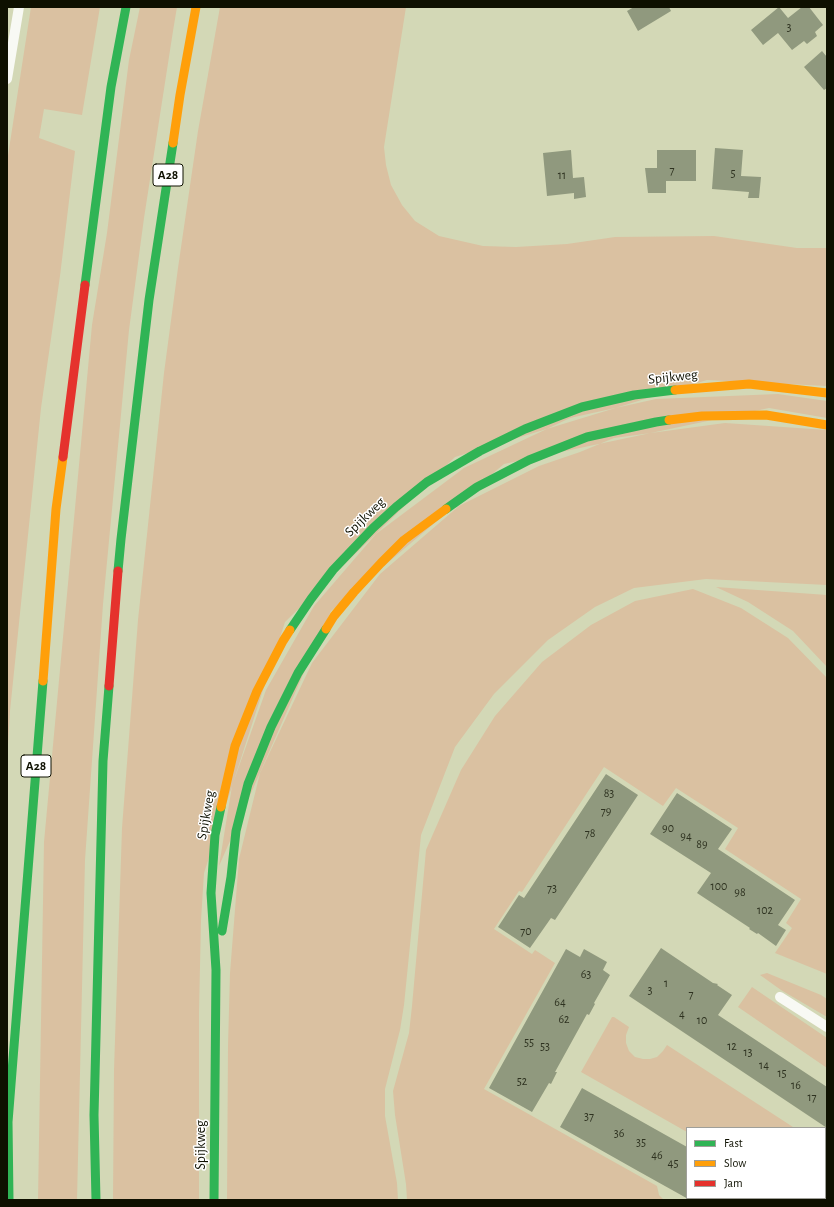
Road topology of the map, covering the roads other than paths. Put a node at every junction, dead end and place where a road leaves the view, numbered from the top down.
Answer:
1 (19, 7) edge
2 (126, 7) edge
3 (196, 7) edge
4 (7, 79) edge
5 (827, 393) edge
6 (827, 425) edge
7 (216, 970) junction
8 (780, 997) dead end
9 (827, 1027) edge
10 (10, 1200) edge
11 (96, 1200) edge
12 (214, 1200) edge

1 - 4 lane
2 - 10 main road, A28
3 - 11 main road, A28
5 - 7 main road, Spijkweg
6 - 7 main road, Spijkweg
7 - 12 main road, Spijkweg
8 - 9 lane

